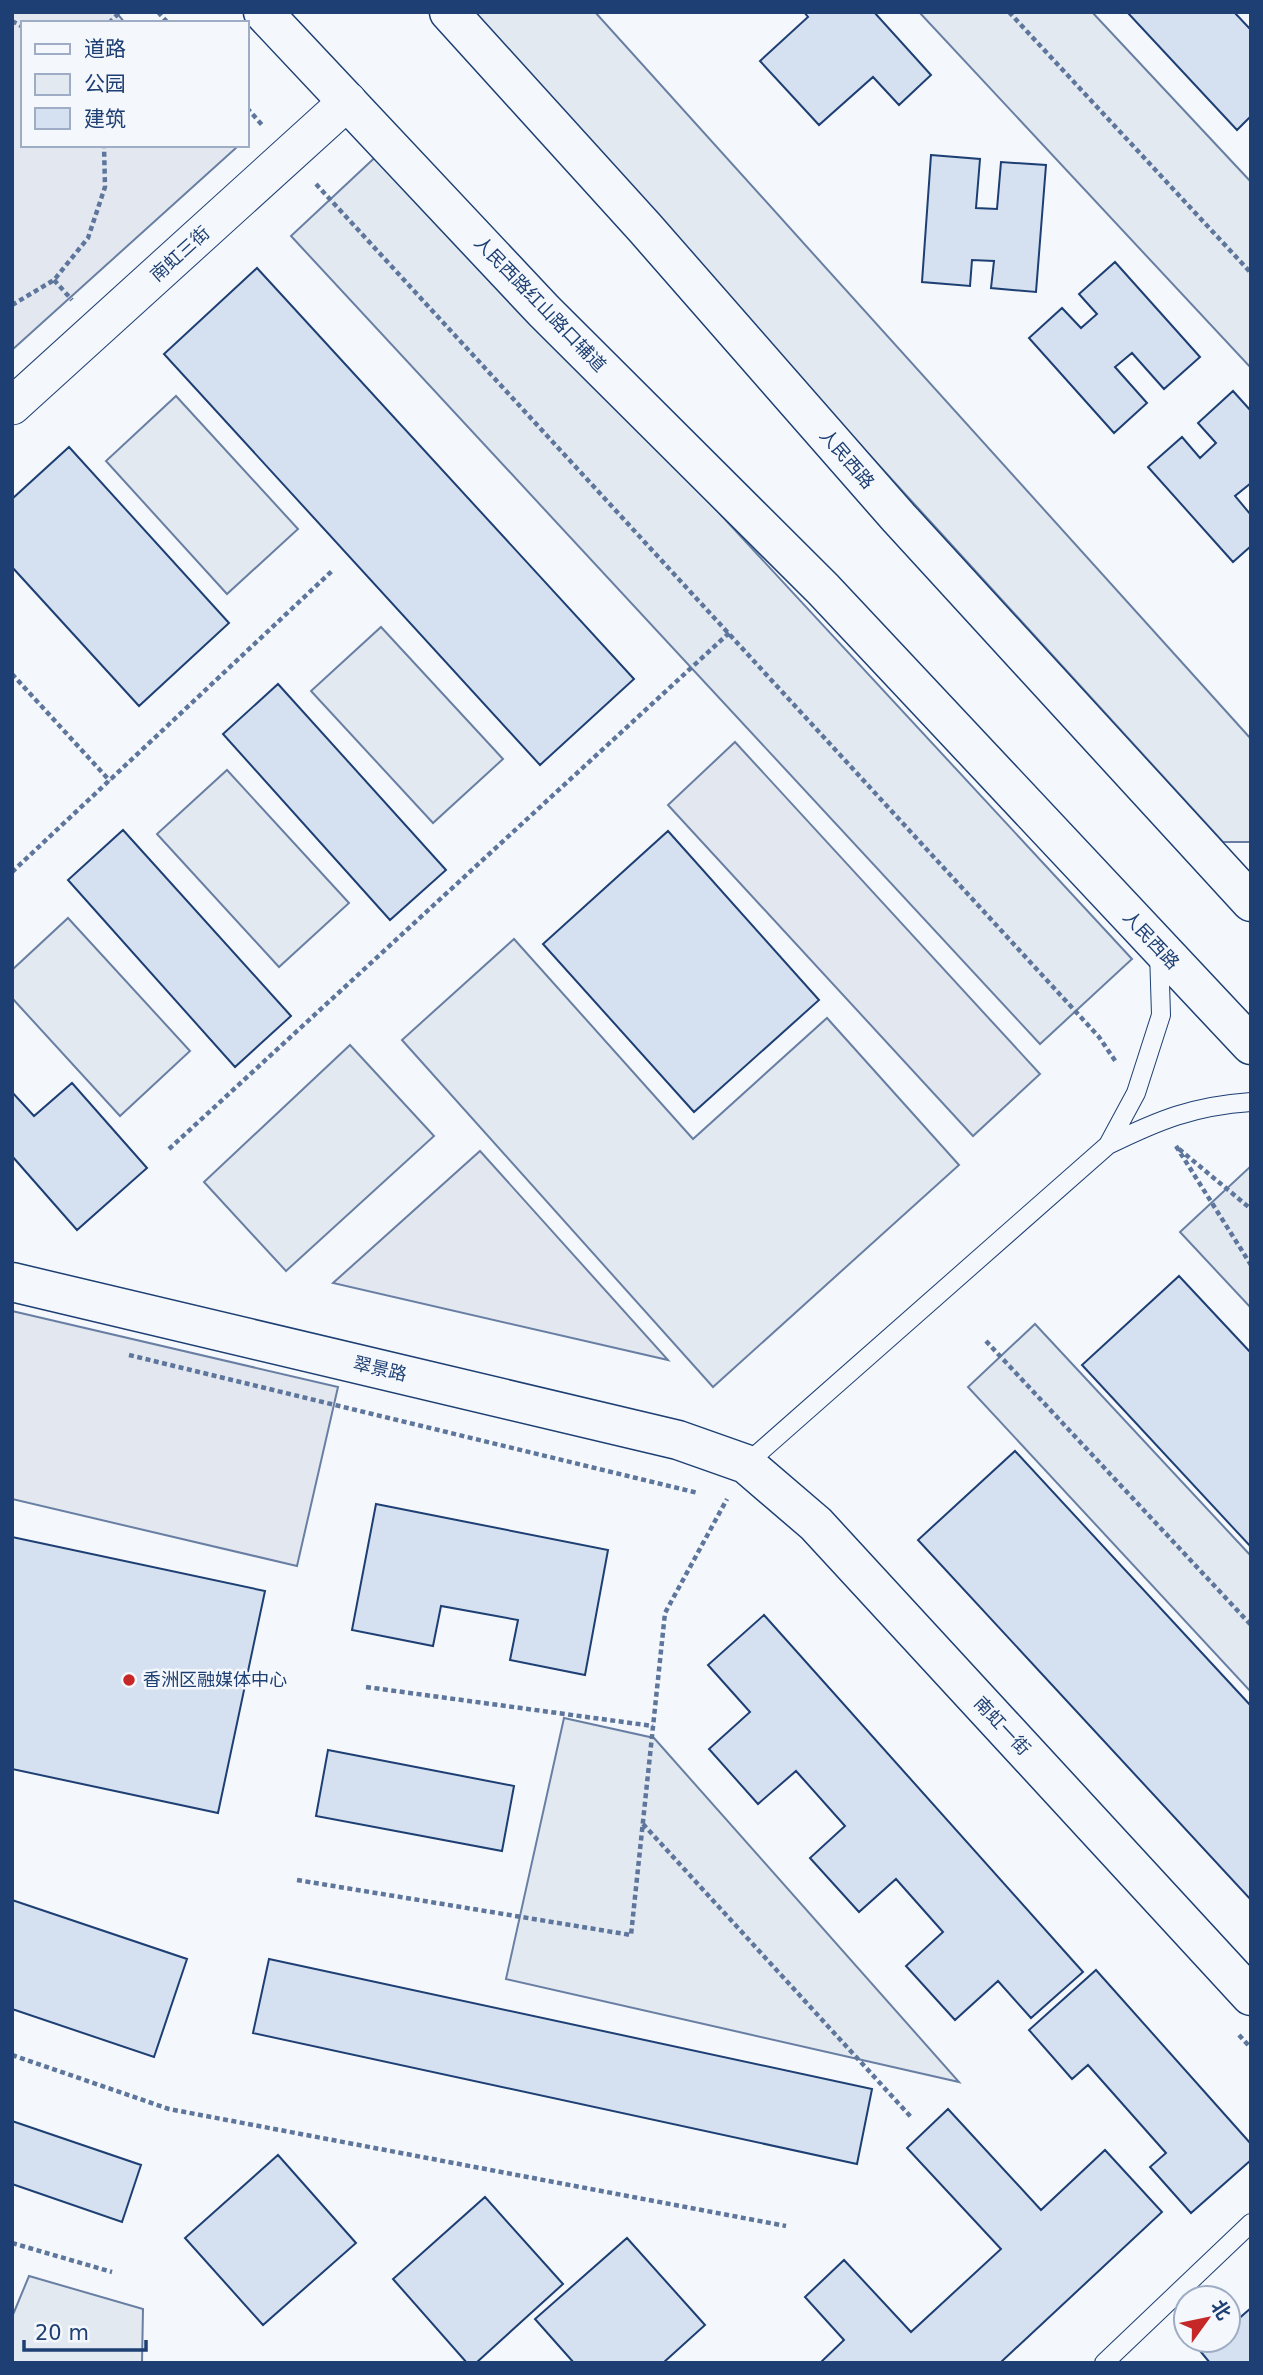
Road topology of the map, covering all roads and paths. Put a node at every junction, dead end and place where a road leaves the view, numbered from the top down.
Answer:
1 (263, 12) edge
2 (449, 12) edge
3 (1010, 12) edge
4 (348, 101) junction
5 (248, 109) edge
6 (104, 147) edge
7 (289, 155) junction
8 (1251, 272) edge
9 (12, 305) edge
10 (12, 406) edge
11 (332, 570) dead end
12 (823, 590) joint
13 (729, 633) junction
14 (12, 674) edge
15 (110, 781) junction
16 (12, 872) edge
17 (1243, 887) edge
18 (1159, 949) junction
19 (1251, 1045) edge
20 (1136, 1093) junction
21 (1251, 1102) edge
22 (1154, 1122) junction
23 (1108, 1145) junction
24 (1176, 1146) junction
25 (169, 1149) dead end
26 (1251, 1209) edge
27 (1251, 1265) edge
28 (12, 1282) edge
29 (986, 1341) dead end
30 (120, 1352) dead end
31 (746, 1464) junction
32 (699, 1493) dead end
33 (713, 1497) dead end
34 (726, 1500) junction
35 (736, 1506) dead end
36 (1251, 1625) edge
37 (366, 1686) dead end
38 (653, 1726) junction
39 (643, 1823) junction
40 (297, 1880) dead end
41 (1241, 2012) edge
42 (1251, 2048) edge
43 (12, 2055) edge
44 (911, 2117) dead end
45 (1251, 2223) edge
46 (786, 2226) dead end
47 (12, 2243) edge
48 (112, 2272) dead end
49 (1104, 2363) edge

1 - 4 main road, 人民西路红山路口辅道
2 - 17 main road, 人民西路
3 - 8 path
4 - 7 street, 南虹三街
4 - 12 main road, 人民西路红山路口辅道
5 - 7 path
6 - 9 path
7 - 10 street, 南虹三街
7 - 13 path
11 - 15 path
12 - 18 main road, 人民西路
13 - 20 path
13 - 25 path
14 - 15 path
15 - 16 path
18 - 19 main road, 人民西路
18 - 20 lane
20 - 23 lane
21 - 22 lane
22 - 23 lane
22 - 24 path
23 - 31 lane
24 - 26 path
24 - 27 path
28 - 31 main road, 翠景路
29 - 36 path
30 - 32 path
31 - 34 path
31 - 41 main road, 南虹一街
33 - 34 path
34 - 35 path
34 - 38 path
37 - 38 path
38 - 39 path
39 - 40 path
39 - 44 path
41 - 42 path
43 - 46 path
45 - 49 lane
47 - 48 path

